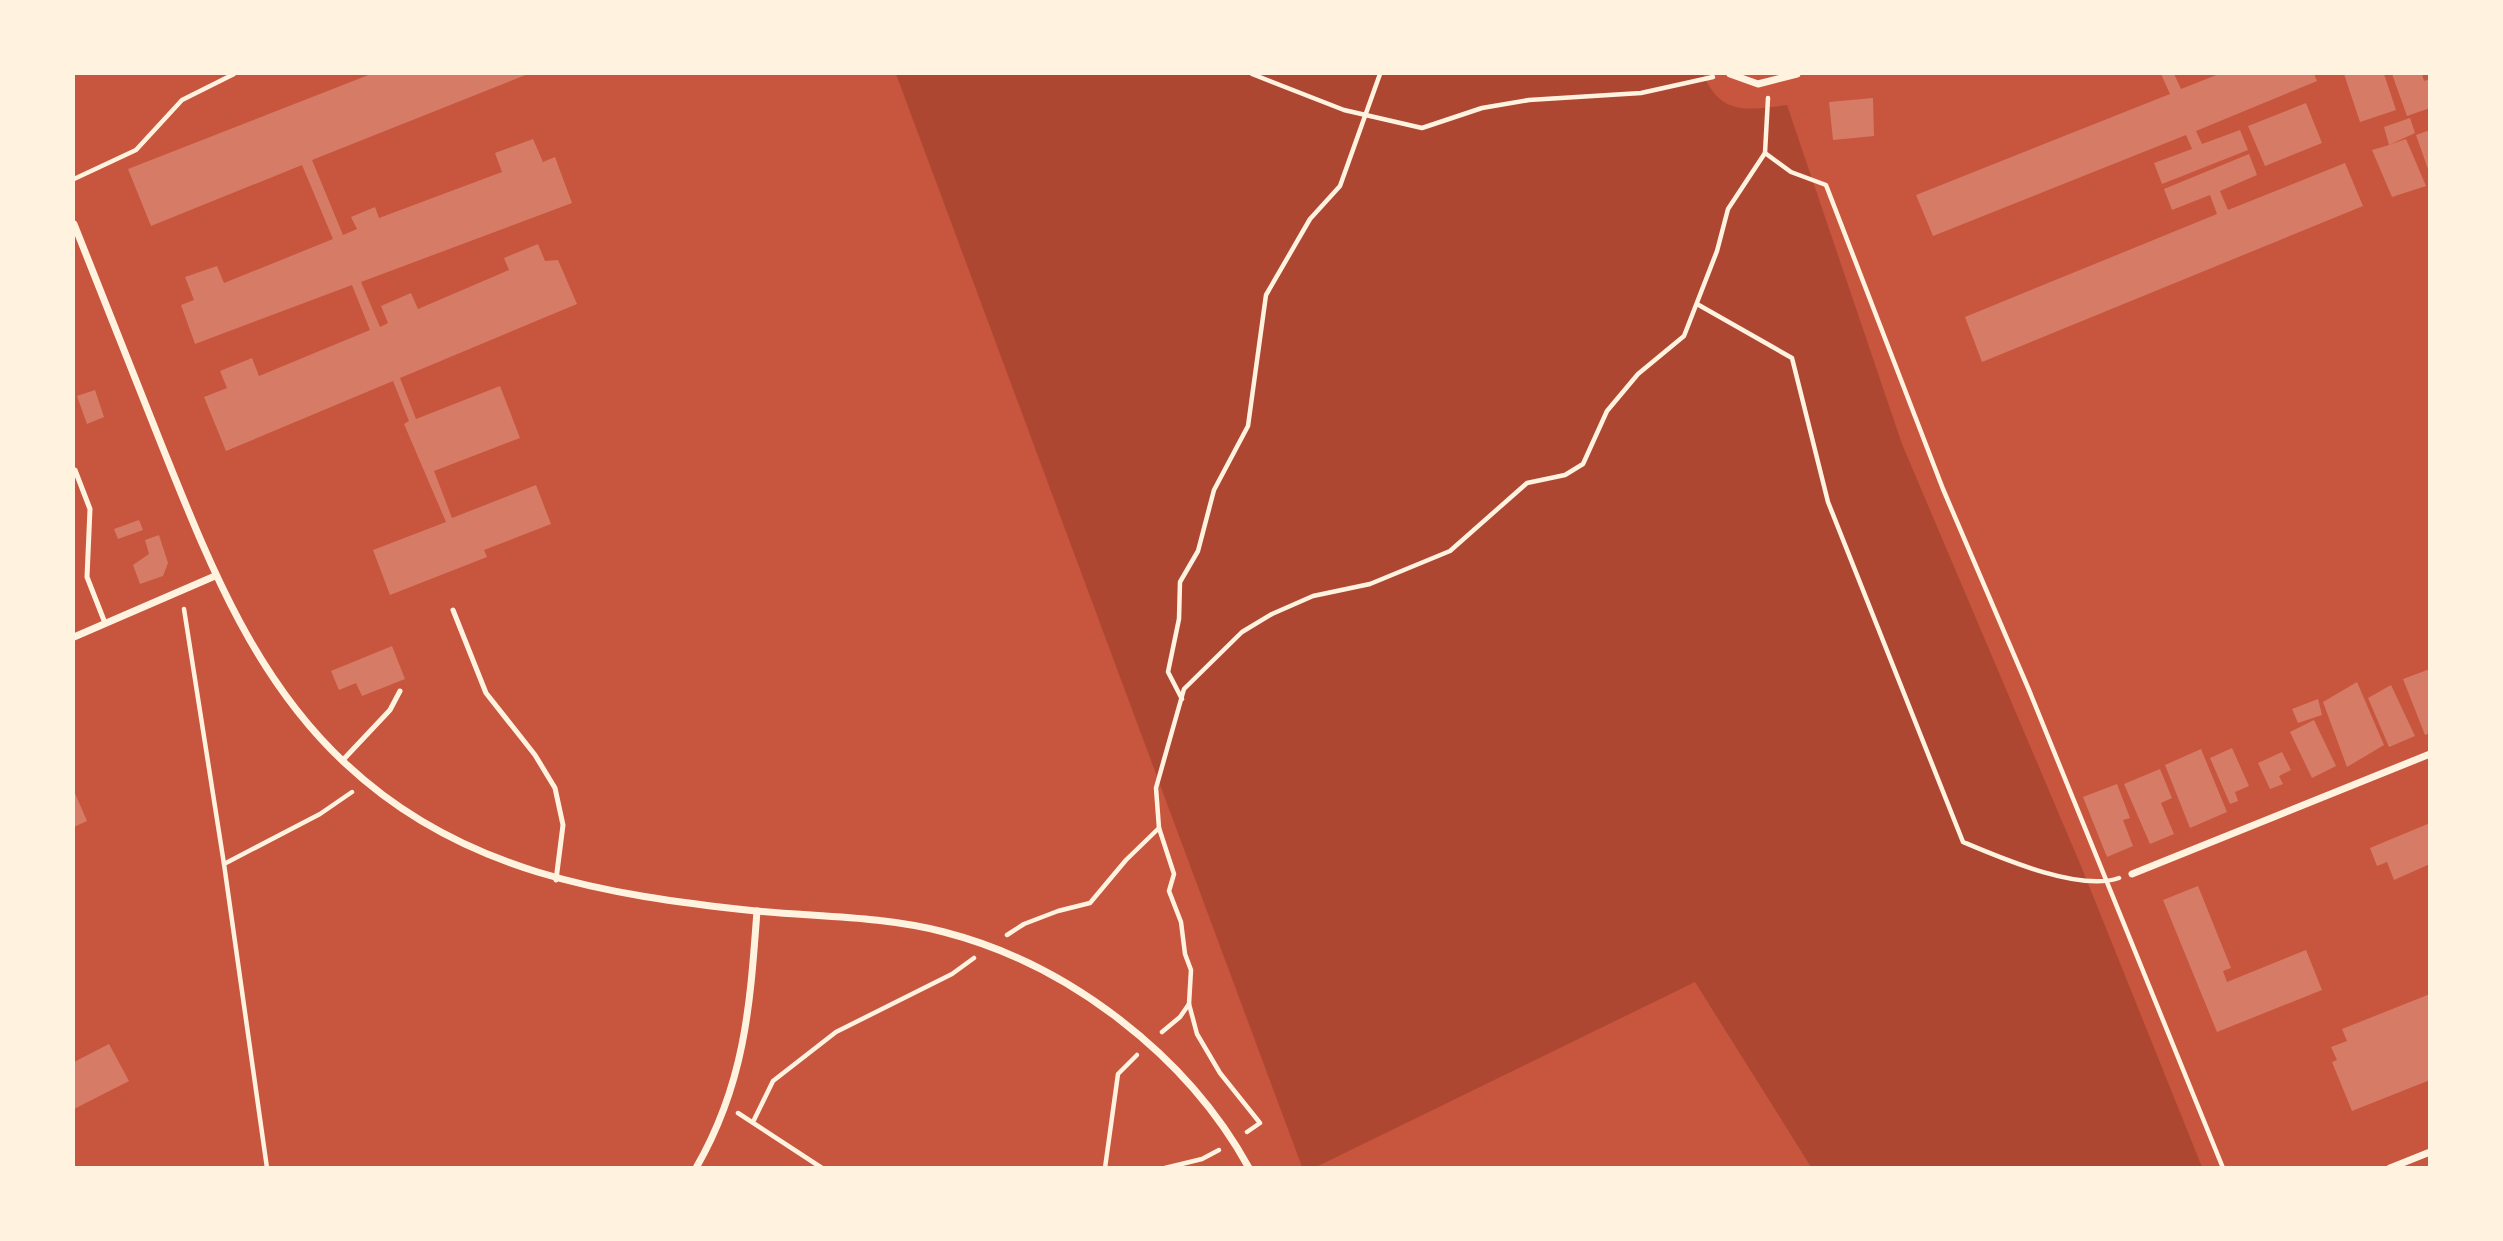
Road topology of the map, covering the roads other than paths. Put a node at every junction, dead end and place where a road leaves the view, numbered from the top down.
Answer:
1 (1730, 74) edge
2 (1797, 74) edge
3 (74, 224) edge
4 (75, 470) edge
5 (215, 576) junction
6 (453, 610) dead end
7 (105, 623) junction
8 (74, 637) edge
9 (400, 691) dead end
10 (2430, 754) edge
11 (342, 761) junction
12 (2132, 874) road end
13 (556, 880) junction
14 (757, 911) junction
15 (2430, 1152) edge
16 (696, 1167) edge
17 (1249, 1167) edge
18 (2390, 1167) edge

1 - 2 street
3 - 5 street
4 - 7 lane
5 - 7 street
5 - 11 street
6 - 13 lane
7 - 8 street
9 - 11 lane
10 - 12 street
11 - 13 street
13 - 14 street
14 - 16 street
14 - 17 street
15 - 18 street

